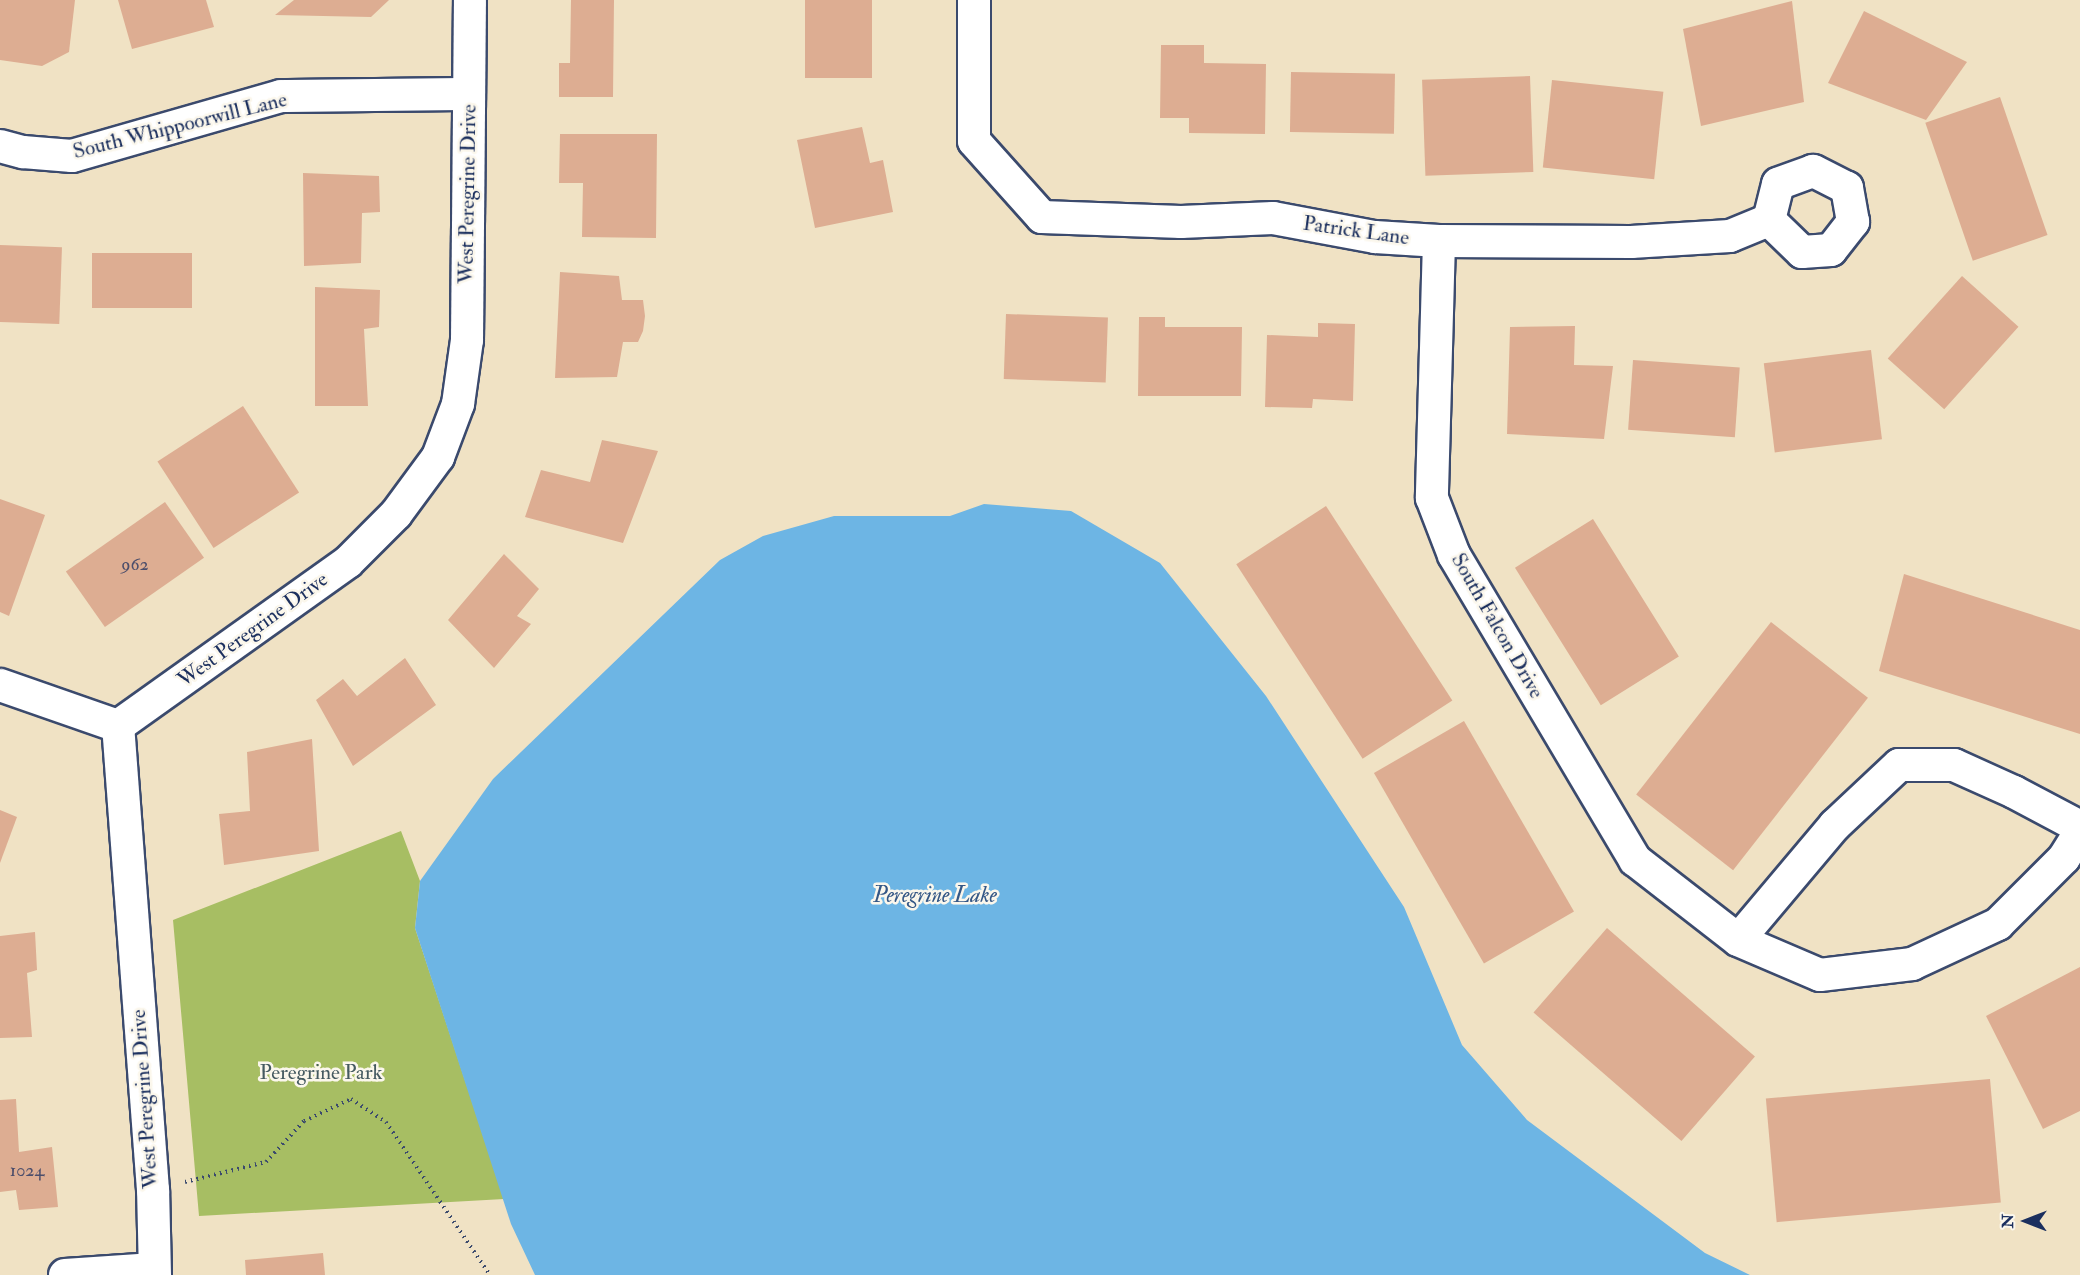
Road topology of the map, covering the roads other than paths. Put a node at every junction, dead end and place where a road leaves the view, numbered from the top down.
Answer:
1 (471, 0) edge
2 (974, 0) edge
3 (470, 94) junction
4 (0, 146) edge
5 (1768, 220) dead end
6 (1439, 241) junction
7 (0, 685) edge
8 (118, 726) junction
9 (2080, 827) edge
10 (2080, 832) edge
11 (1738, 940) junction
12 (155, 1272) edge
13 (65, 1275) edge

1 - 3 street, West Peregrine Drive
2 - 6 street, Patrick Lane
3 - 4 street, South Whippoorwill Lane
3 - 8 street, West Peregrine Drive
5 - 6 street, Patrick Lane
6 - 11 street, South Falcon Drive
7 - 8 street
8 - 12 street, West Peregrine Drive
9 - 11 street
10 - 11 street, South Falcon Drive
12 - 13 street

